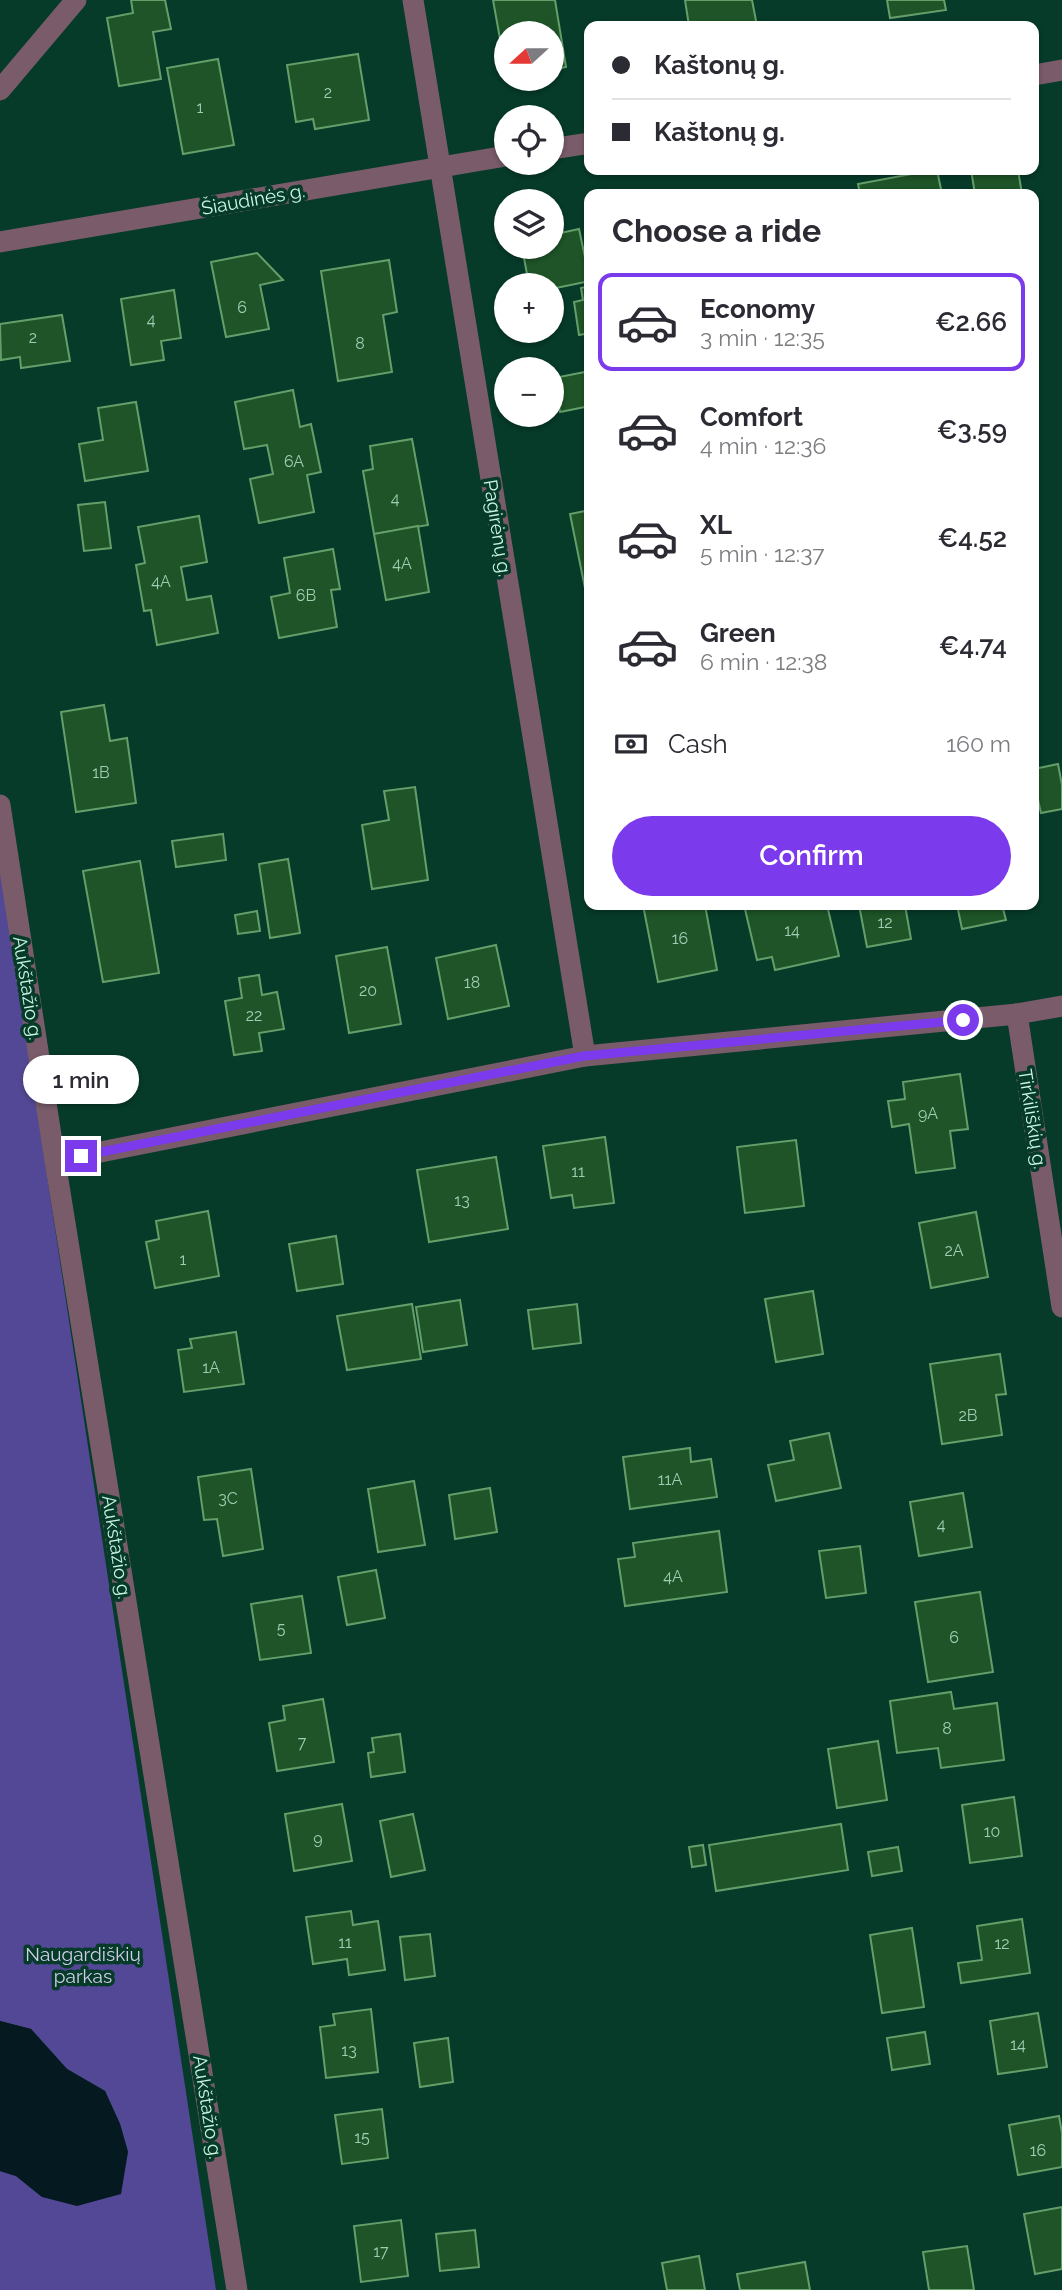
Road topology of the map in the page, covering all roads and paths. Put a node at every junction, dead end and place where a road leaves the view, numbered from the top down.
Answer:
1 (76, 0) edge
2 (413, 0) edge
3 (1062, 70) edge
4 (1039, 74) edge
5 (0, 90) edge
6 (584, 145) edge
7 (564, 147) edge
8 (494, 158) edge
9 (439, 167) junction
10 (0, 242) edge
11 (0, 804) edge
12 (1062, 1006) edge
13 (1017, 1014) junction
14 (584, 1056) junction
15 (55, 1161) junction
16 (1062, 1307) edge
17 (237, 2290) edge

1 - 5 street
2 - 9 street, Pagirėnų g.
3 - 4 street
6 - 7 street
8 - 9 street, Šiaudinės g.
9 - 10 street, Šiaudinės g.
9 - 14 street, Pagirėnų g.
11 - 15 street, Aukštažio g.
12 - 13 street
13 - 14 street
13 - 16 street, Tirkiliškių g.
14 - 15 street
15 - 17 street, Aukštažio g.

